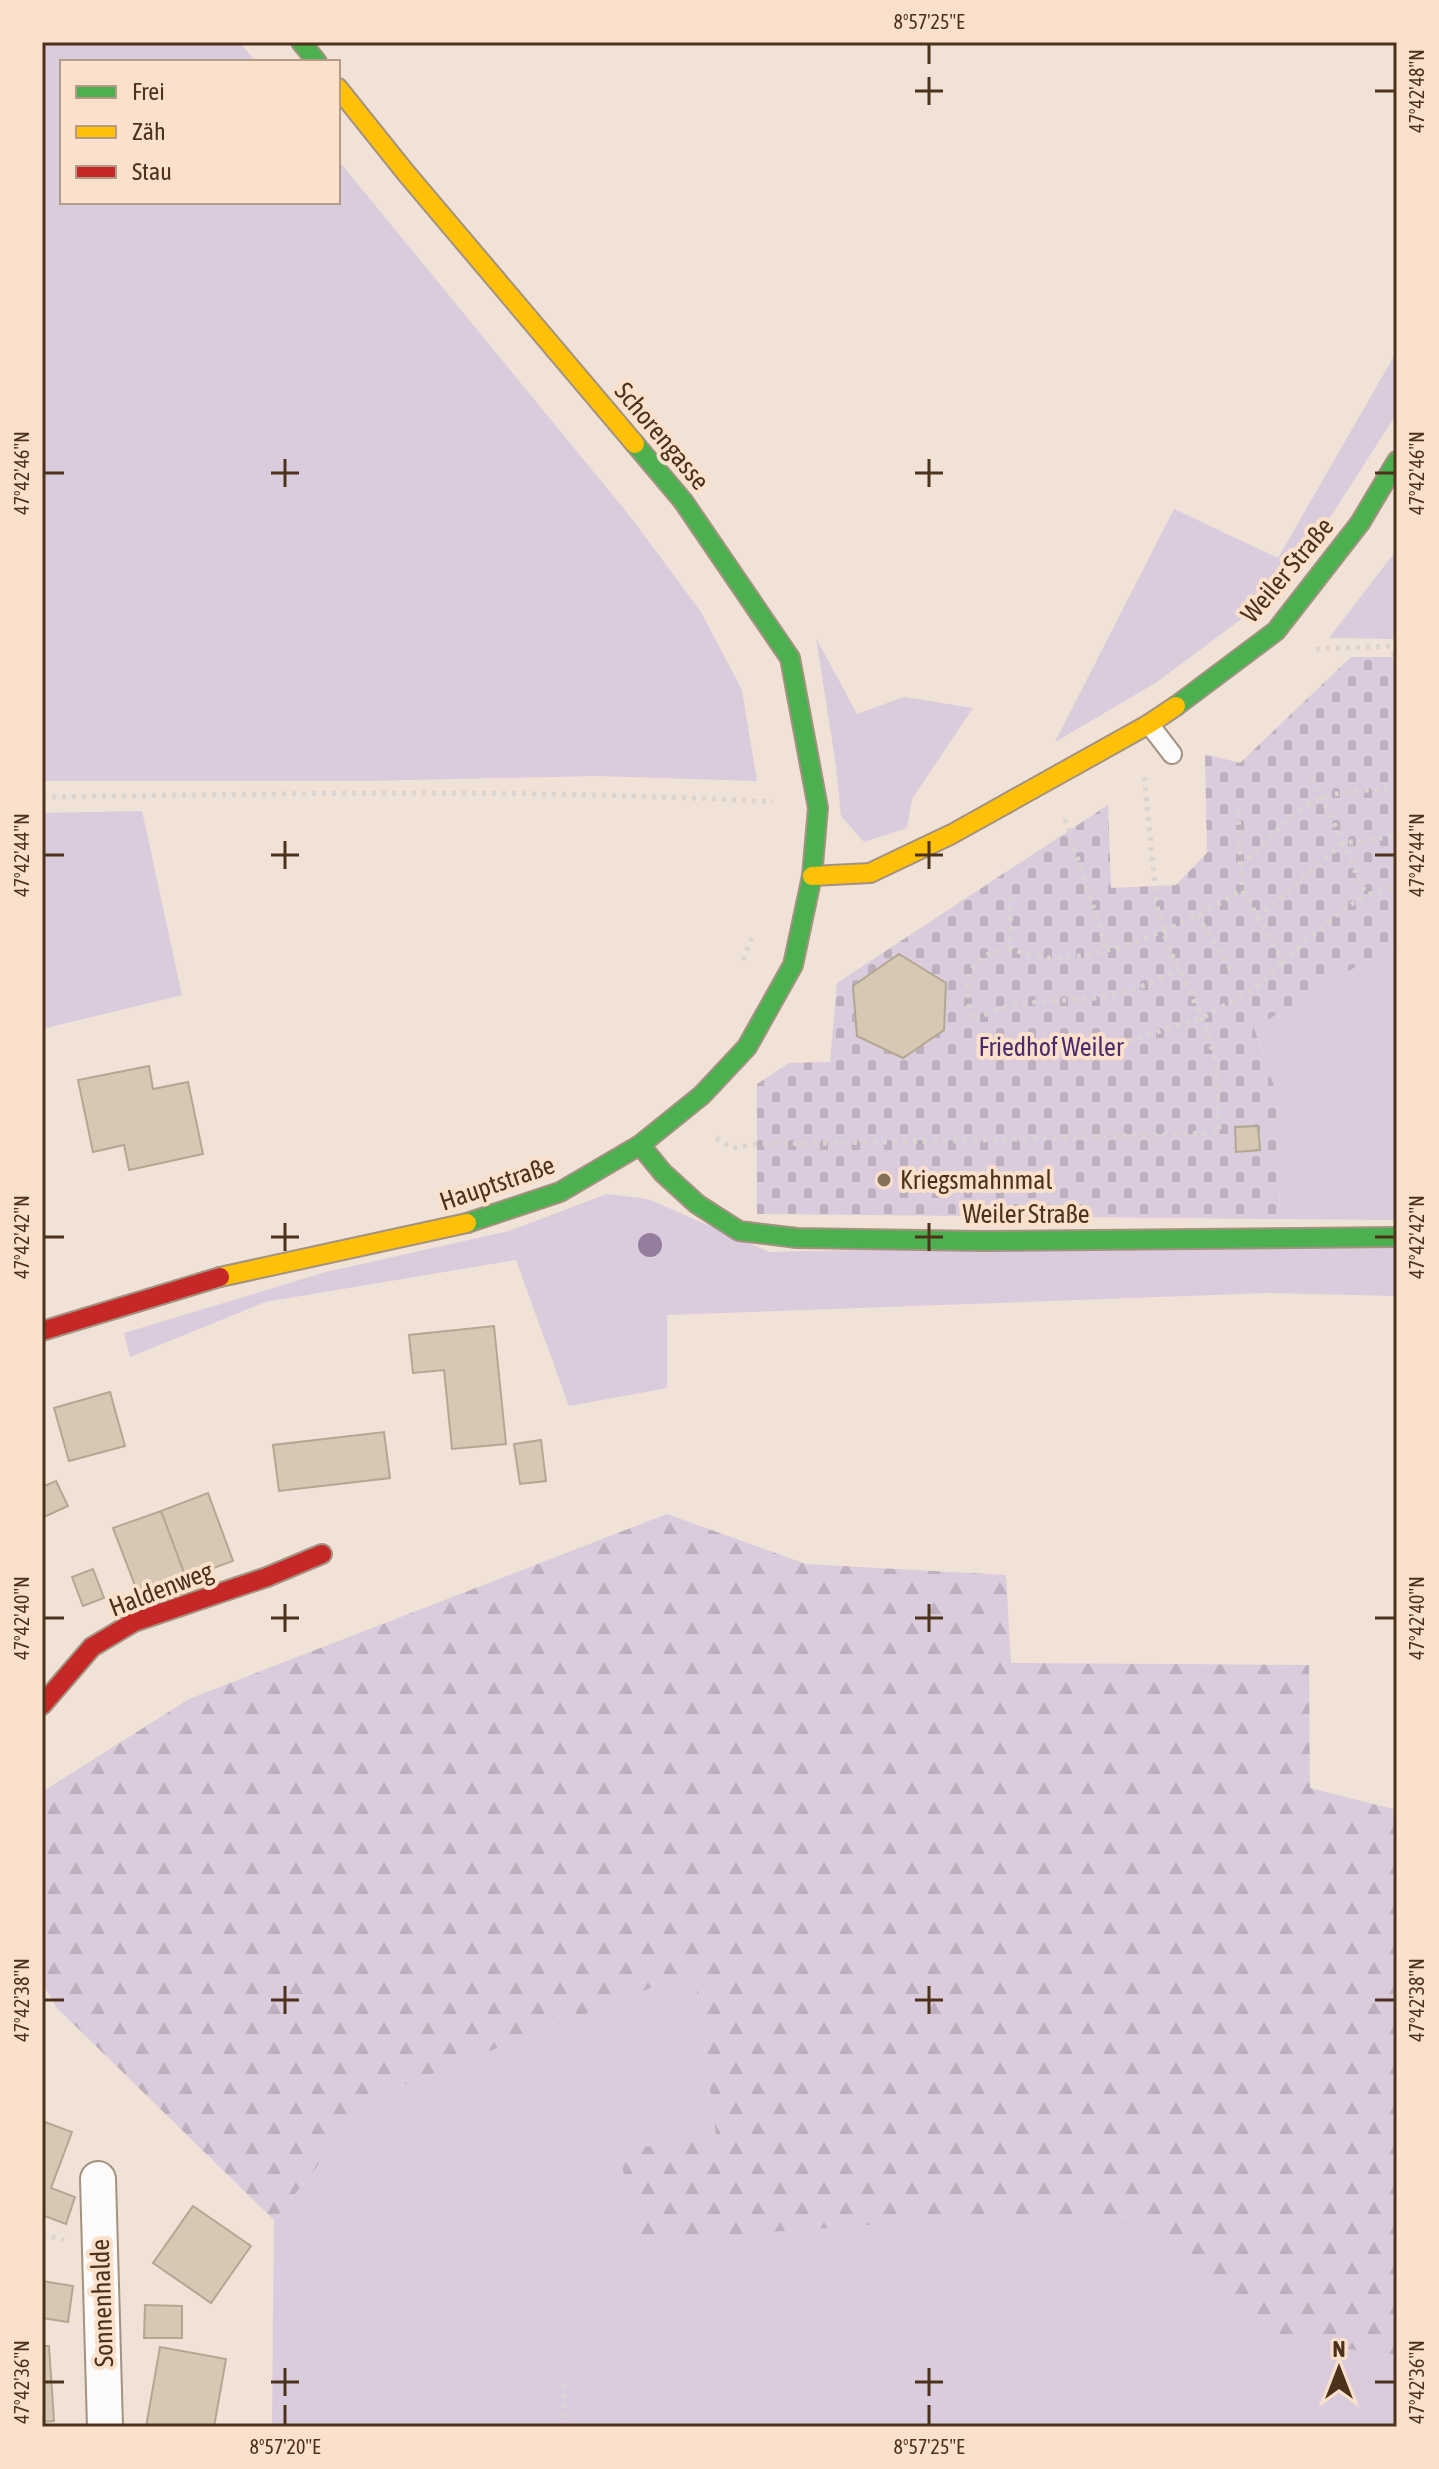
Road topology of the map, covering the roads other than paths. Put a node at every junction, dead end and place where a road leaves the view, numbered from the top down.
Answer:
1 (301, 42) edge
2 (315, 60) edge
3 (340, 90) edge
4 (1397, 461) edge
5 (1149, 724) junction
6 (1172, 754) dead end
7 (812, 876) junction
8 (640, 1145) junction
9 (1397, 1237) edge
10 (42, 1331) edge
11 (322, 1554) dead end
12 (42, 1705) edge
13 (98, 2179) dead end
14 (105, 2427) edge

1 - 2 street
3 - 7 street, Schorengasse
4 - 5 street, Weiler Straße
5 - 6 lane
5 - 7 street, Weiler Straße
7 - 8 street, Hauptstraße
8 - 9 street, Weiler Straße
8 - 10 street, Hauptstraße
11 - 12 street, Haldenweg
13 - 14 street, Sonnenhalde

